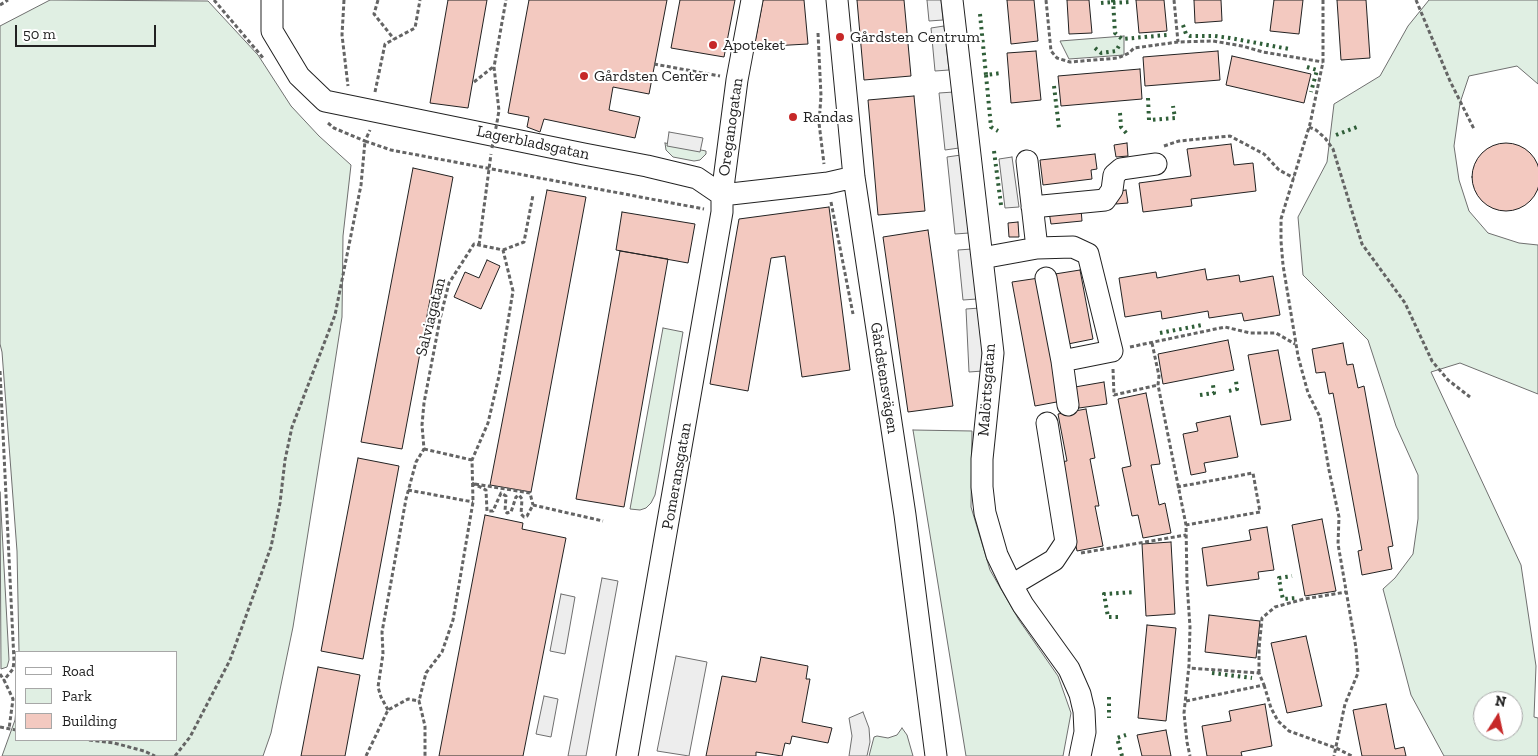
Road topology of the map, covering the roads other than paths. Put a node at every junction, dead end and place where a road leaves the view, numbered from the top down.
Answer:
1 (272, 0) edge
2 (752, 0) edge
3 (837, 0) edge
4 (952, 0) edge
5 (1027, 161) dead end
6 (1151, 165) road end
7 (854, 178) junction
8 (722, 204) junction
9 (1032, 207) junction
10 (1037, 248) junction
11 (982, 258) junction
12 (1046, 278) dead end
13 (1062, 361) junction
14 (1068, 405) dead end
15 (1047, 423) dead end
16 (1012, 586) junction
17 (627, 756) edge
18 (936, 756) edge
19 (1080, 756) edge

1 - 8 street, Lagerbladsgatan
2 - 8 street, Oreganogatan
3 - 7 street, Gårdstensvägen
4 - 11 street, Malörtsgatan
5 - 9 street
6 - 9 street
7 - 8 street
7 - 18 street, Gårdstensvägen
8 - 17 street, Pomeransgatan
9 - 10 street
10 - 11 street
10 - 13 street
11 - 16 street, Malörtsgatan
12 - 13 street
13 - 14 street
15 - 16 street
16 - 19 street, Malörtsgatan

